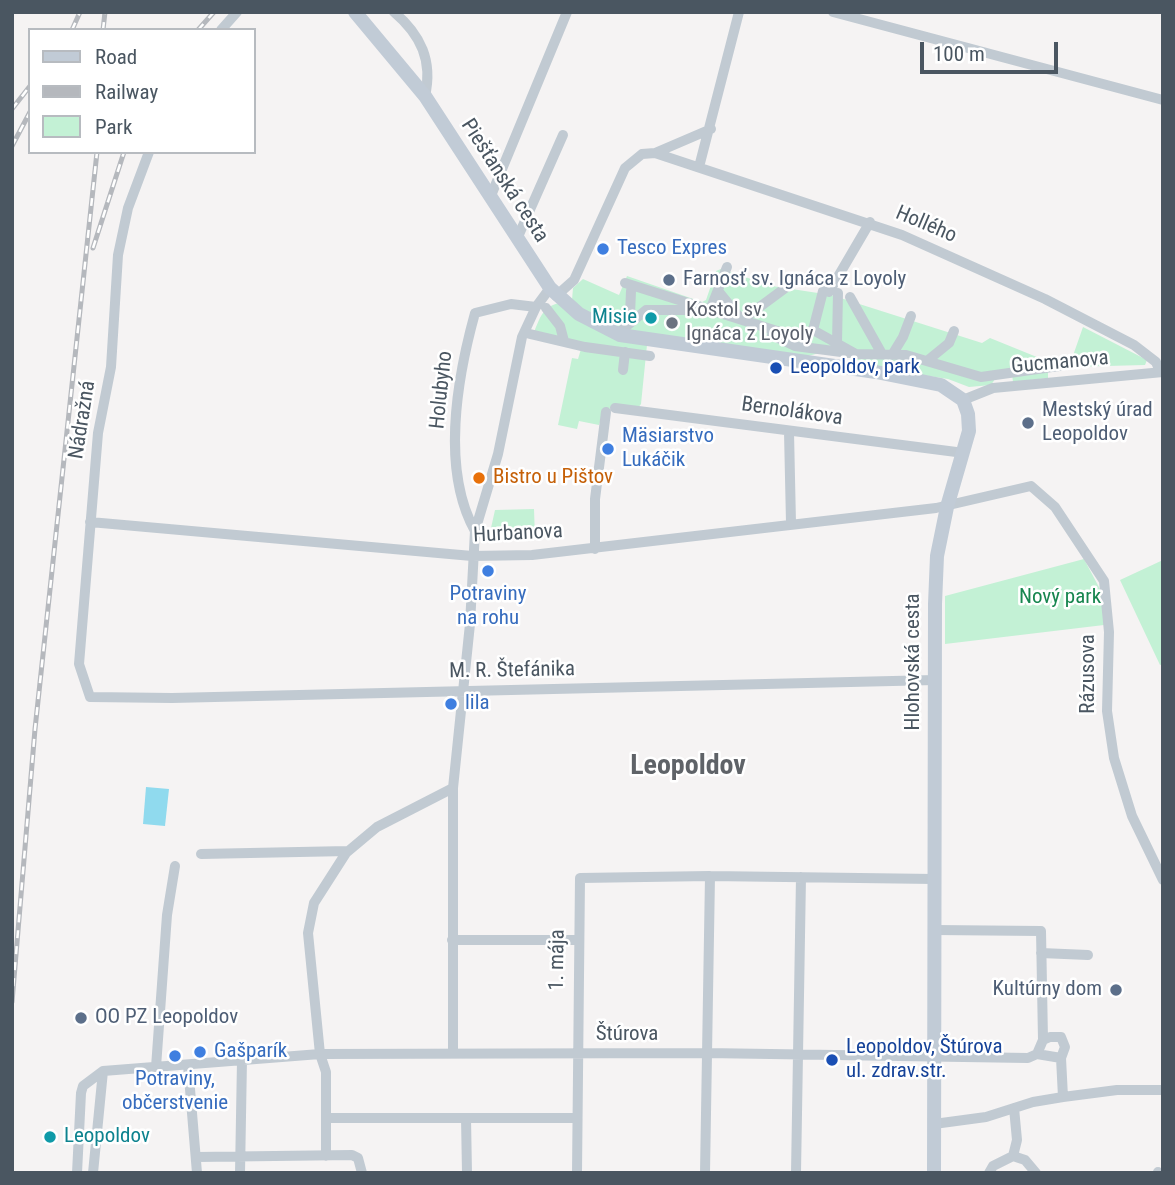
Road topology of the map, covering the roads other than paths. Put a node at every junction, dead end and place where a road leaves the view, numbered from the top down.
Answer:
1 (237, 12) edge
2 (355, 12) edge
3 (394, 12) edge
4 (567, 12) edge
5 (739, 12) edge
6 (833, 12) edge
7 (223, 28) edge
8 (425, 96) junction
9 (1163, 100) edge
10 (711, 129) junction
11 (563, 135) dead end
12 (655, 153) junction
13 (148, 154) edge
14 (699, 167) junction
15 (490, 198) junction
16 (870, 222) junction
17 (517, 239) junction
18 (727, 267) dead end
19 (788, 286) dead end
20 (718, 290) junction
21 (631, 291) junction
22 (553, 292) junction
23 (830, 292) junction
24 (850, 297) dead end
25 (541, 307) junction
26 (646, 310) junction
27 (710, 310) junction
28 (911, 316) dead end
29 (742, 320) junction
30 (813, 330) junction
31 (954, 331) dead end
32 (530, 334) dead end
33 (618, 339) dead end
34 (564, 341) junction
35 (834, 342) junction
36 (795, 346) junction
37 (821, 349) junction
38 (620, 351) junction
39 (856, 354) junction
40 (887, 355) junction
41 (650, 356) dead end
42 (927, 361) junction
43 (1059, 366) dead end
44 (623, 370) dead end
45 (1161, 372) edge
46 (963, 400) junction
47 (789, 432) junction
48 (964, 453) junction
49 (947, 507) junction
50 (90, 522) junction
51 (791, 523) junction
52 (475, 531) junction
53 (595, 548) junction
54 (472, 556) junction
55 (935, 680) junction
56 (463, 691) junction
57 (90, 697) joint
58 (453, 788) junction
59 (348, 851) junction
60 (201, 854) dead end
61 (175, 866) dead end
62 (710, 876) junction
63 (801, 877) junction
64 (934, 880) junction
65 (1163, 880) edge
66 (935, 930) junction
67 (452, 940) junction
68 (577, 940) junction
69 (1041, 953) junction
70 (1088, 955) dead end
71 (1042, 1040) junction
72 (453, 1053) junction
73 (706, 1053) junction
74 (320, 1054) junction
75 (576, 1054) junction
76 (797, 1054) junction
77 (1037, 1054) junction
78 (934, 1057) junction
79 (1061, 1058) junction
80 (242, 1060) junction
81 (156, 1066) junction
82 (188, 1066) junction
83 (103, 1070) junction
84 (1163, 1090) edge
85 (1063, 1097) junction
86 (1014, 1108) junction
87 (326, 1118) junction
88 (466, 1118) junction
89 (577, 1118) junction
90 (934, 1124) junction
91 (326, 1156) junction
92 (1013, 1156) junction
93 (197, 1157) junction
94 (240, 1158) junction
95 (78, 1173) edge
96 (93, 1173) edge
97 (198, 1173) edge
98 (240, 1173) edge
99 (362, 1173) edge
100 (467, 1173) edge
101 (577, 1173) edge
102 (705, 1173) edge
103 (796, 1173) edge
104 (934, 1173) edge
105 (989, 1173) edge
106 (1036, 1173) edge

1 - 7 street
2 - 8 street, Piešťanská cesta
3 - 8 street
4 - 15 street
5 - 10 street
6 - 9 street
8 - 15 street, Piešťanská cesta
10 - 12 street
10 - 14 street
11 - 17 street
12 - 14 street, Hollého
12 - 22 street
13 - 50 street, Nádražná
14 - 16 street, Hollého
15 - 17 street, Piešťanská cesta
16 - 23 street
16 - 45 street, Hollého
17 - 22 street, Piešťanská cesta
18 - 20 street
19 - 29 street
20 - 27 street
20 - 29 street
21 - 26 street
21 - 26 street
21 - 27 street
22 - 25 street
22 - 46 street, Piešťanská cesta
23 - 30 street
23 - 35 street
24 - 40 street
25 - 34 street
25 - 52 street
25 - 52 street, Holubyho
26 - 27 street
27 - 29 street
28 - 40 street
29 - 36 street
30 - 35 street
30 - 36 street
31 - 42 street
32 - 34 street
33 - 38 street
34 - 38 street
35 - 37 street
35 - 39 street
36 - 37 street
37 - 39 street
38 - 41 street
38 - 44 street
39 - 40 street
40 - 42 street
42 - 43 street
45 - 46 street, Gucmanova
46 - 48 street, Hlohovská cesta
47 - 48 street, Bernolákova
47 - 51 street
47 - 53 street, Bernolákova
48 - 49 street, Hlohovská cesta
49 - 51 street, Hurbanova
49 - 55 street, Hlohovská cesta
49 - 65 street, Rázusova
50 - 54 street, Hurbanova
50 - 57 street, Nádražná
51 - 53 street, Hurbanova
52 - 54 street
53 - 54 street, Hurbanova
54 - 56 street
55 - 56 street, M. R. Štefánika
55 - 64 street, Hlohovská cesta
56 - 57 street, M. R. Štefánika
56 - 58 street
58 - 59 street
58 - 67 street
59 - 60 street
59 - 74 street
61 - 81 street
62 - 63 street, 1. mája
62 - 68 street, 1. mája
62 - 73 street
63 - 64 street, 1. mája
63 - 76 street
64 - 66 street, Hlohovská cesta
66 - 69 street
66 - 78 street, Hlohovská cesta
67 - 68 street
67 - 72 street
68 - 75 street, 1. mája
69 - 70 street
69 - 71 street
71 - 77 street
71 - 79 street
72 - 74 street, Štúrova
72 - 75 street, Štúrova
73 - 75 street, Štúrova
73 - 76 street, Štúrova
73 - 102 street
74 - 80 street, Štúrova
74 - 87 street
75 - 89 street, 1. mája
76 - 78 street, Štúrova
76 - 103 street
77 - 78 street
77 - 79 street
78 - 90 street, Hlohovská cesta
79 - 85 street
80 - 82 street, Štúrova
80 - 94 street
81 - 82 street, Štúrova
81 - 83 street, Štúrova
82 - 93 street
83 - 95 street
83 - 96 street
84 - 85 street
85 - 86 street
86 - 90 street
86 - 92 street
87 - 88 street
87 - 91 street
88 - 89 street
88 - 100 street
89 - 101 street, 1. mája
90 - 104 street, Hlohovská cesta
91 - 94 street
91 - 99 street
92 - 105 street
92 - 106 street
93 - 94 street
93 - 97 street
94 - 98 street

